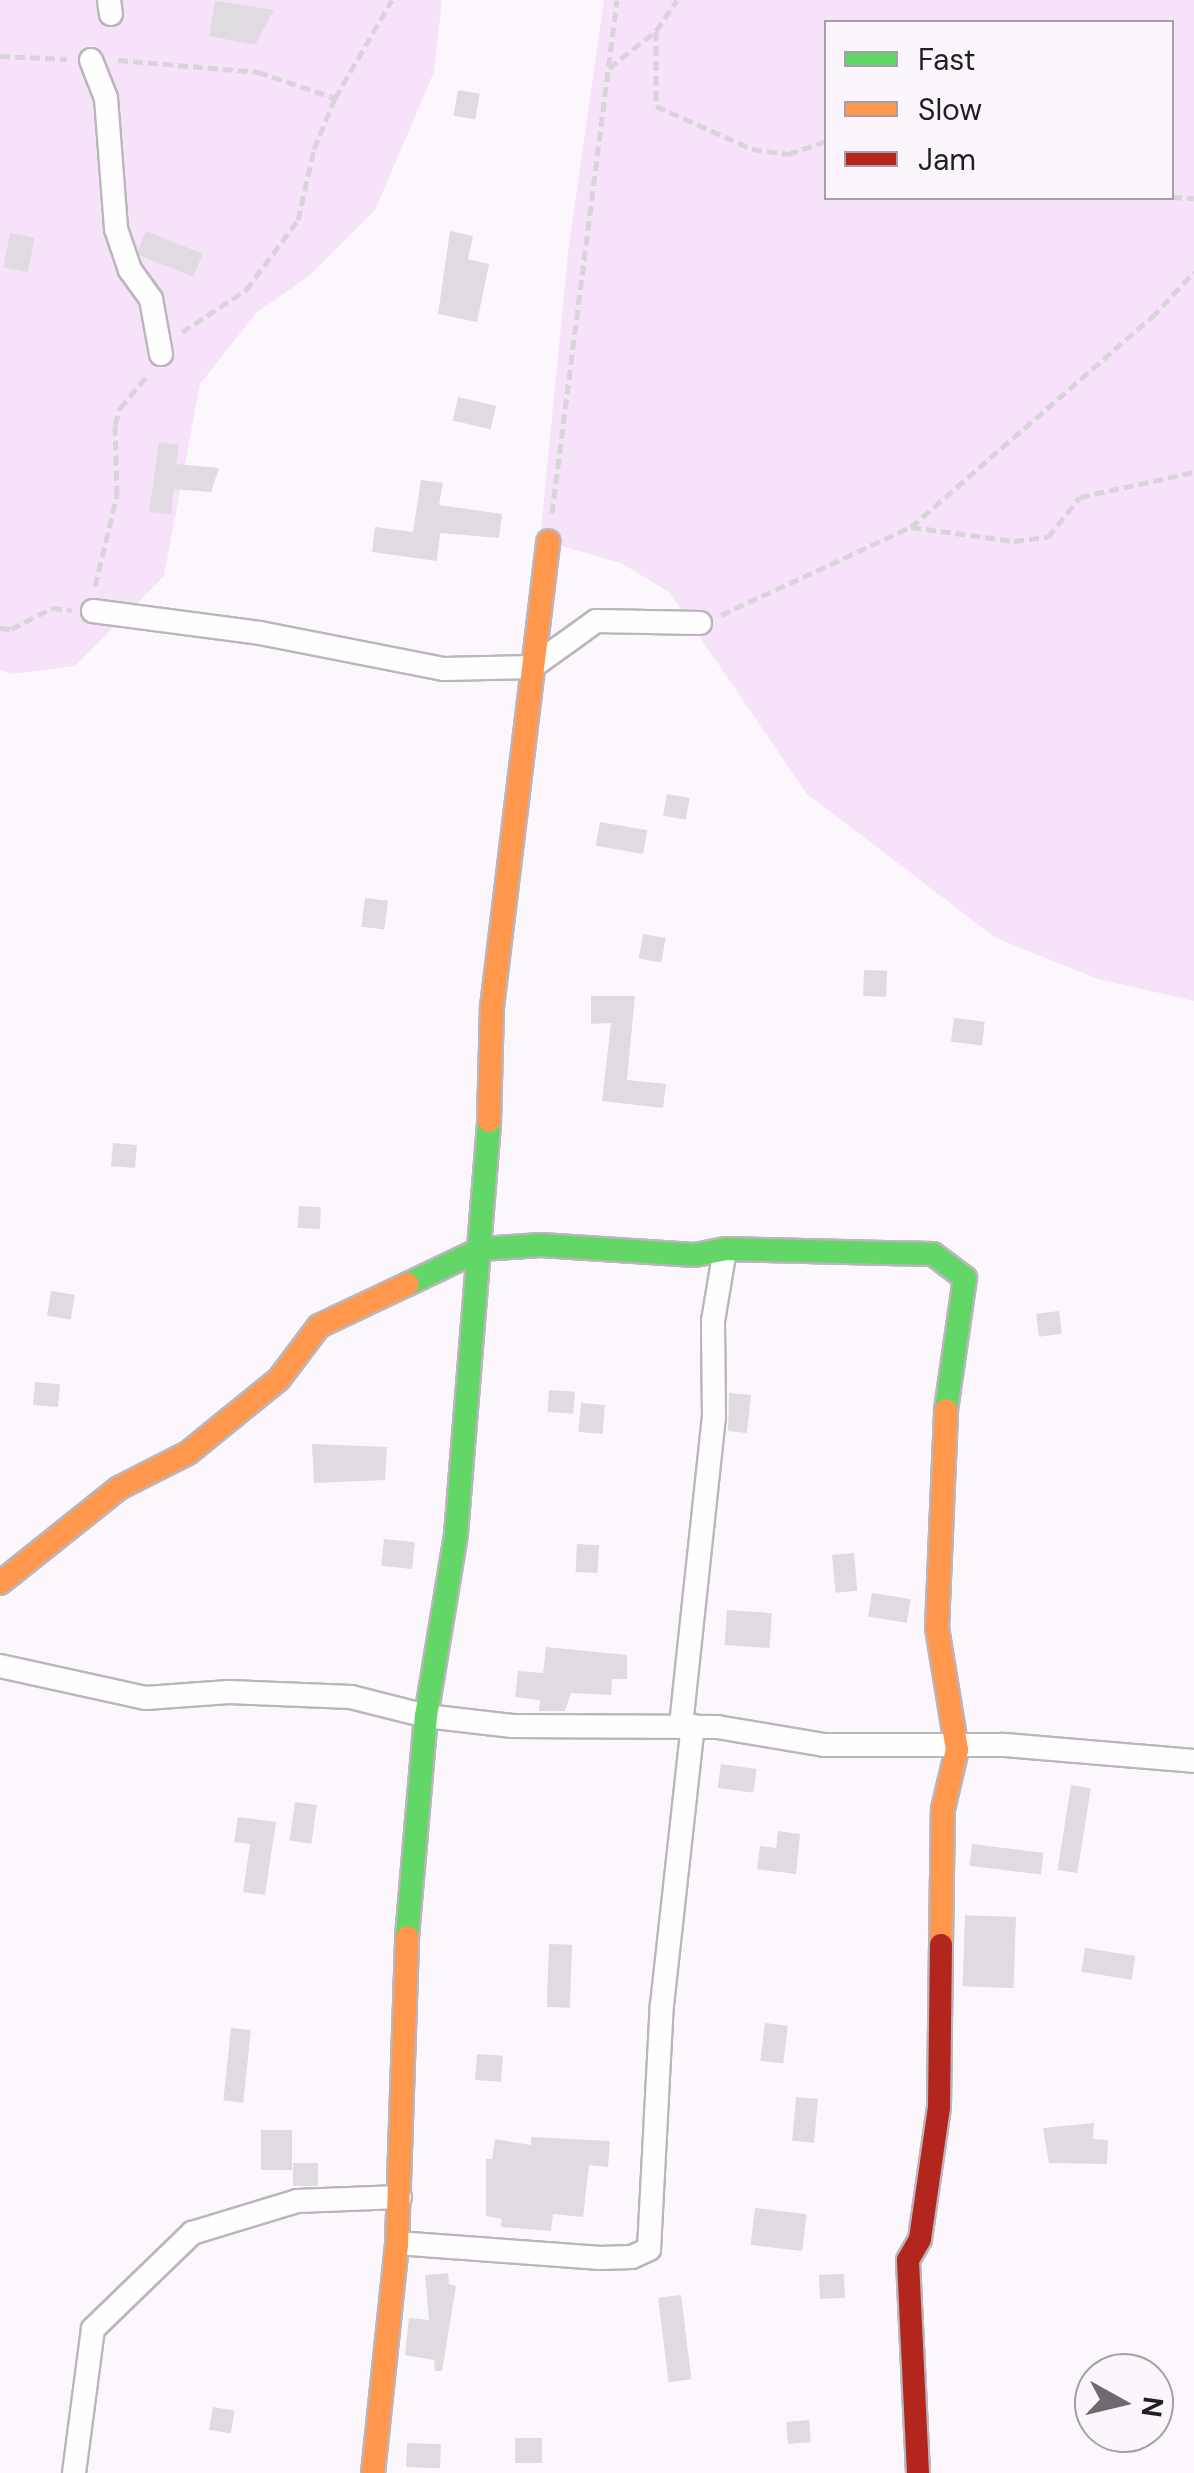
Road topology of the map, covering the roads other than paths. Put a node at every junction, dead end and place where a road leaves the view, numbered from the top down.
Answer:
1 (91, 60) road end
2 (161, 354) road end
3 (548, 541) road end
4 (93, 611) road end
5 (700, 624) road end
6 (532, 667) junction
7 (481, 1248) junction
8 (724, 1249) junction
9 (0, 1583) edge
10 (0, 1666) edge
11 (426, 1716) junction
12 (687, 1725) junction
13 (957, 1750) junction
14 (1194, 1761) edge
15 (400, 2197) junction
16 (397, 2243) junction
17 (74, 2473) edge
18 (374, 2473) edge
19 (918, 2473) edge

1 - 2 street
3 - 6 street
4 - 6 street
5 - 6 street
6 - 7 street
7 - 8 street
7 - 9 street
7 - 11 street
8 - 12 street
8 - 13 street
10 - 11 street
11 - 12 street
11 - 15 street
12 - 13 street
12 - 16 street
13 - 14 street
13 - 19 street
15 - 16 street
15 - 17 street
16 - 18 street

